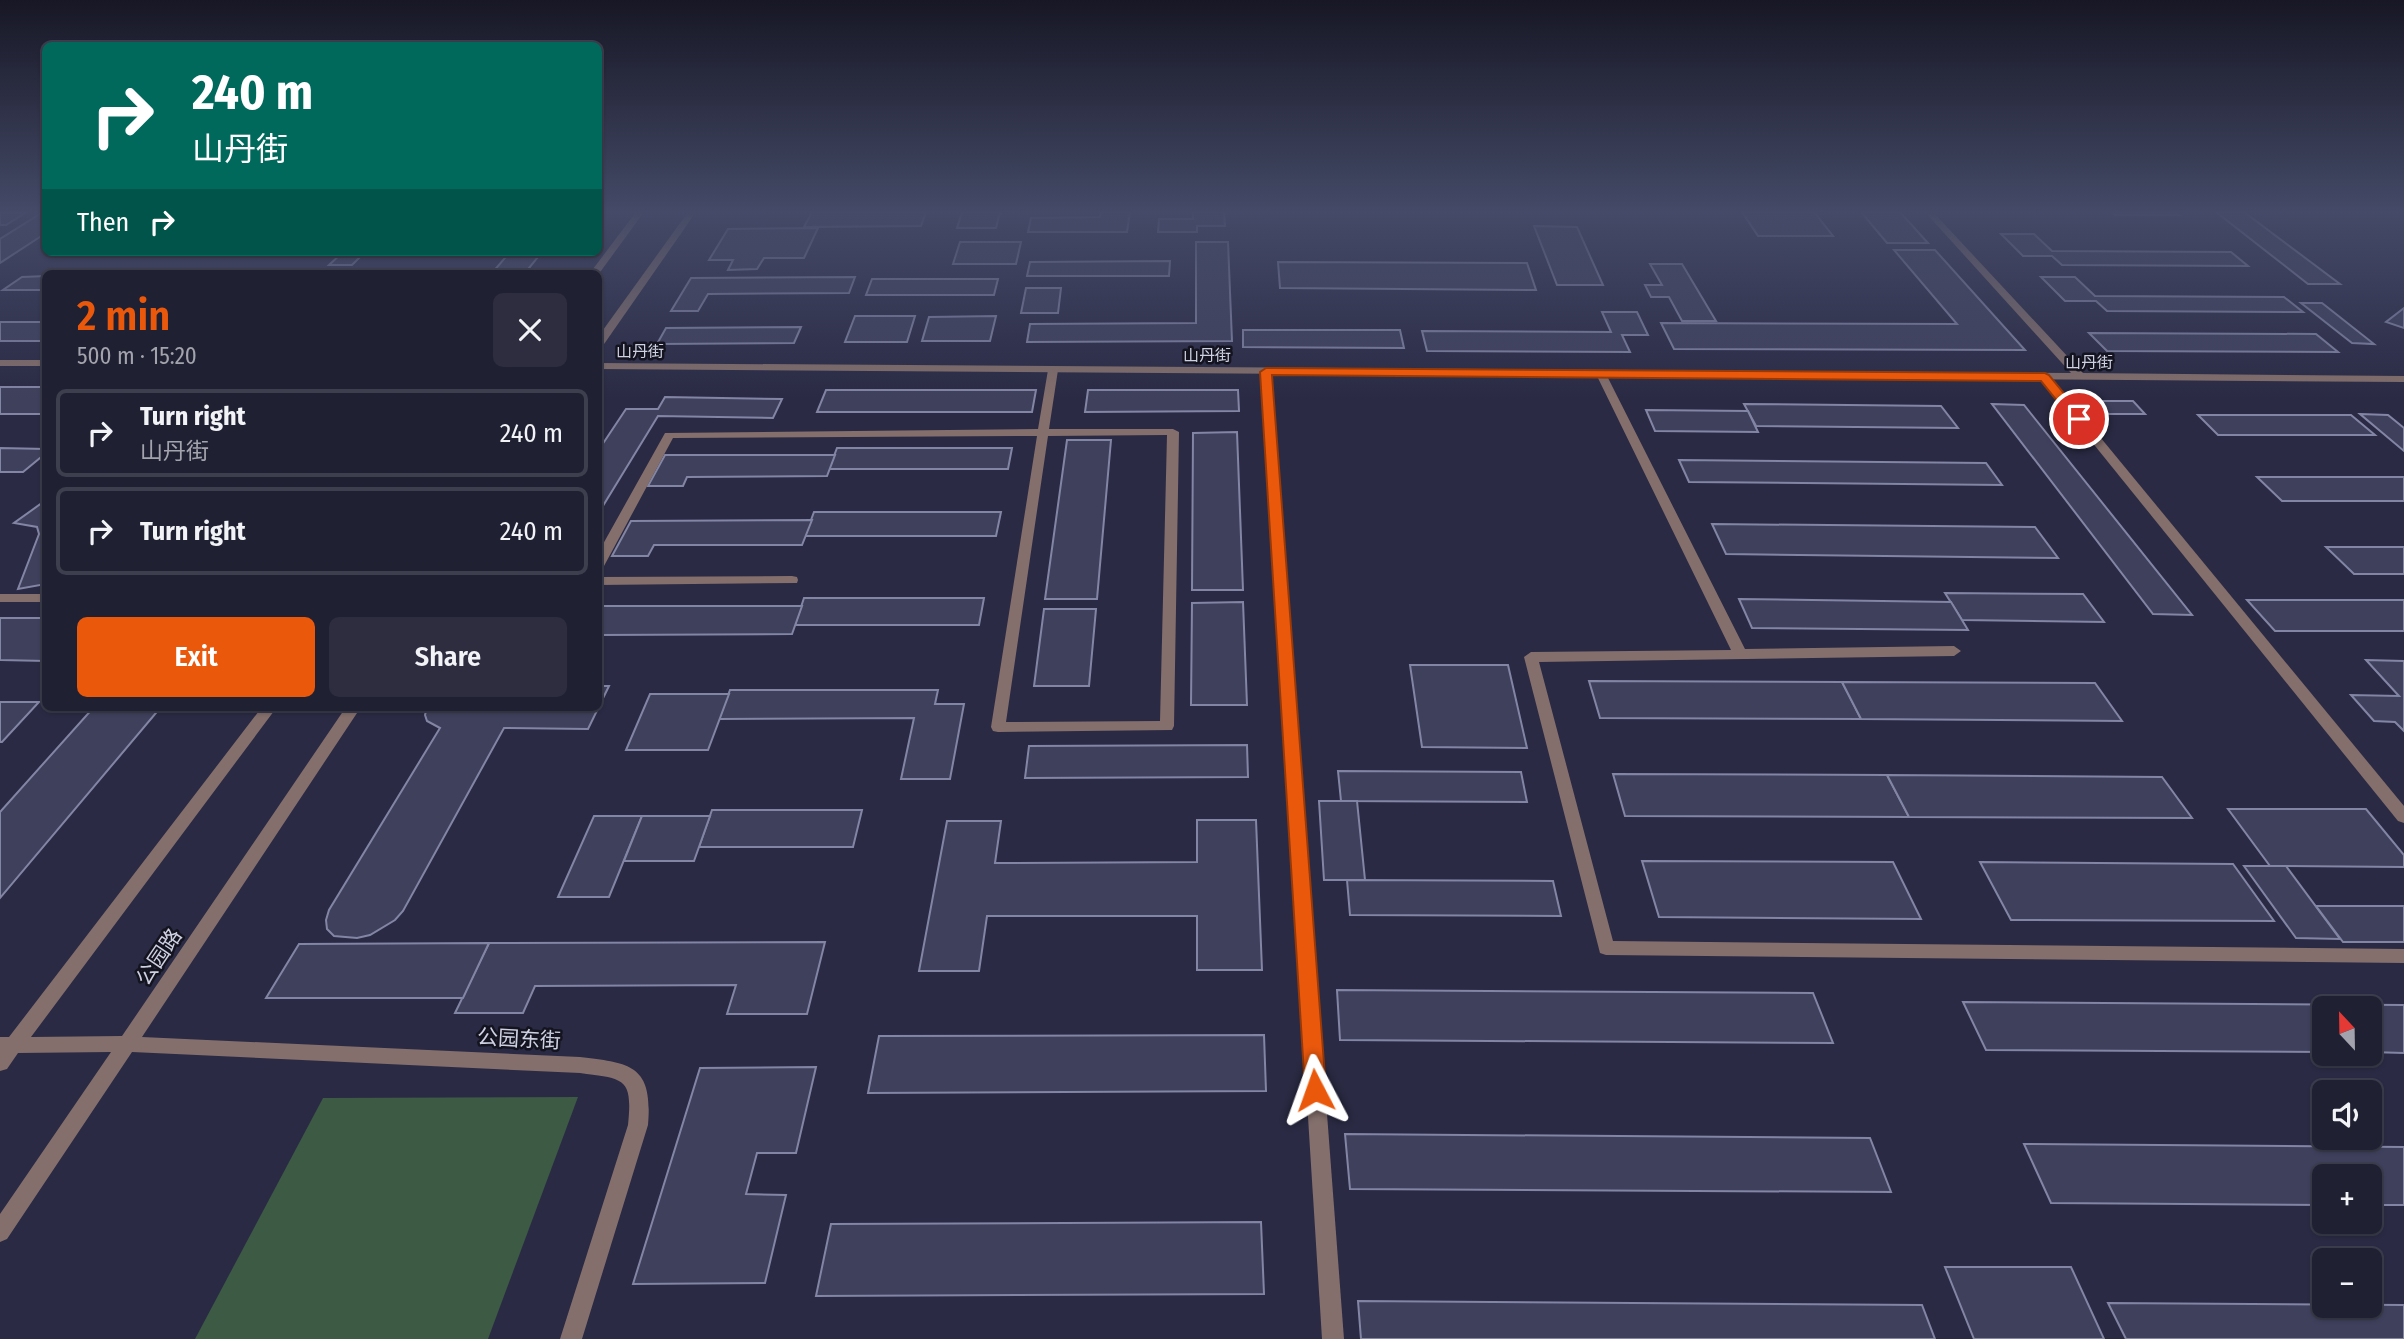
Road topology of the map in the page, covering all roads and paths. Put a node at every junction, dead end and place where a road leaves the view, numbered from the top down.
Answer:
1 (648, 274) edge
2 (1986, 274) edge
3 (602, 339) edge
4 (0, 363) edge
5 (42, 363) edge
6 (602, 366) edge
7 (1053, 370) junction
8 (1266, 372) junction
9 (1601, 374) junction
10 (2045, 377) junction
11 (2080, 377) junction
12 (2404, 379) edge
13 (1043, 433) junction
14 (602, 559) edge
15 (792, 580) dead end
16 (602, 581) edge
17 (0, 598) edge
18 (42, 598) edge
19 (1954, 651) dead end
20 (1740, 654) junction
21 (267, 711) edge
22 (351, 711) edge
23 (2404, 817) edge
24 (2404, 956) edge
25 (127, 1044) junction
26 (7, 1045) edge
27 (0, 1063) edge
28 (0, 1232) edge
29 (571, 1339) edge
30 (1333, 1339) edge

1 - 3 street
2 - 11 street
4 - 5 street
6 - 7 street, 山丹街
7 - 8 street, 山丹街
7 - 13 street
8 - 9 street, 山丹街
8 - 30 street
9 - 10 street, 山丹街
9 - 20 street
10 - 11 street, 山丹街
10 - 23 street
11 - 12 street, 山丹街
13 - 13 street
13 - 14 street
15 - 16 street
17 - 18 street
19 - 20 street
20 - 24 street
21 - 26 street
22 - 25 street, 公园路
25 - 26 street
25 - 28 street, 公园路
25 - 29 street, 公园东街
26 - 27 street

